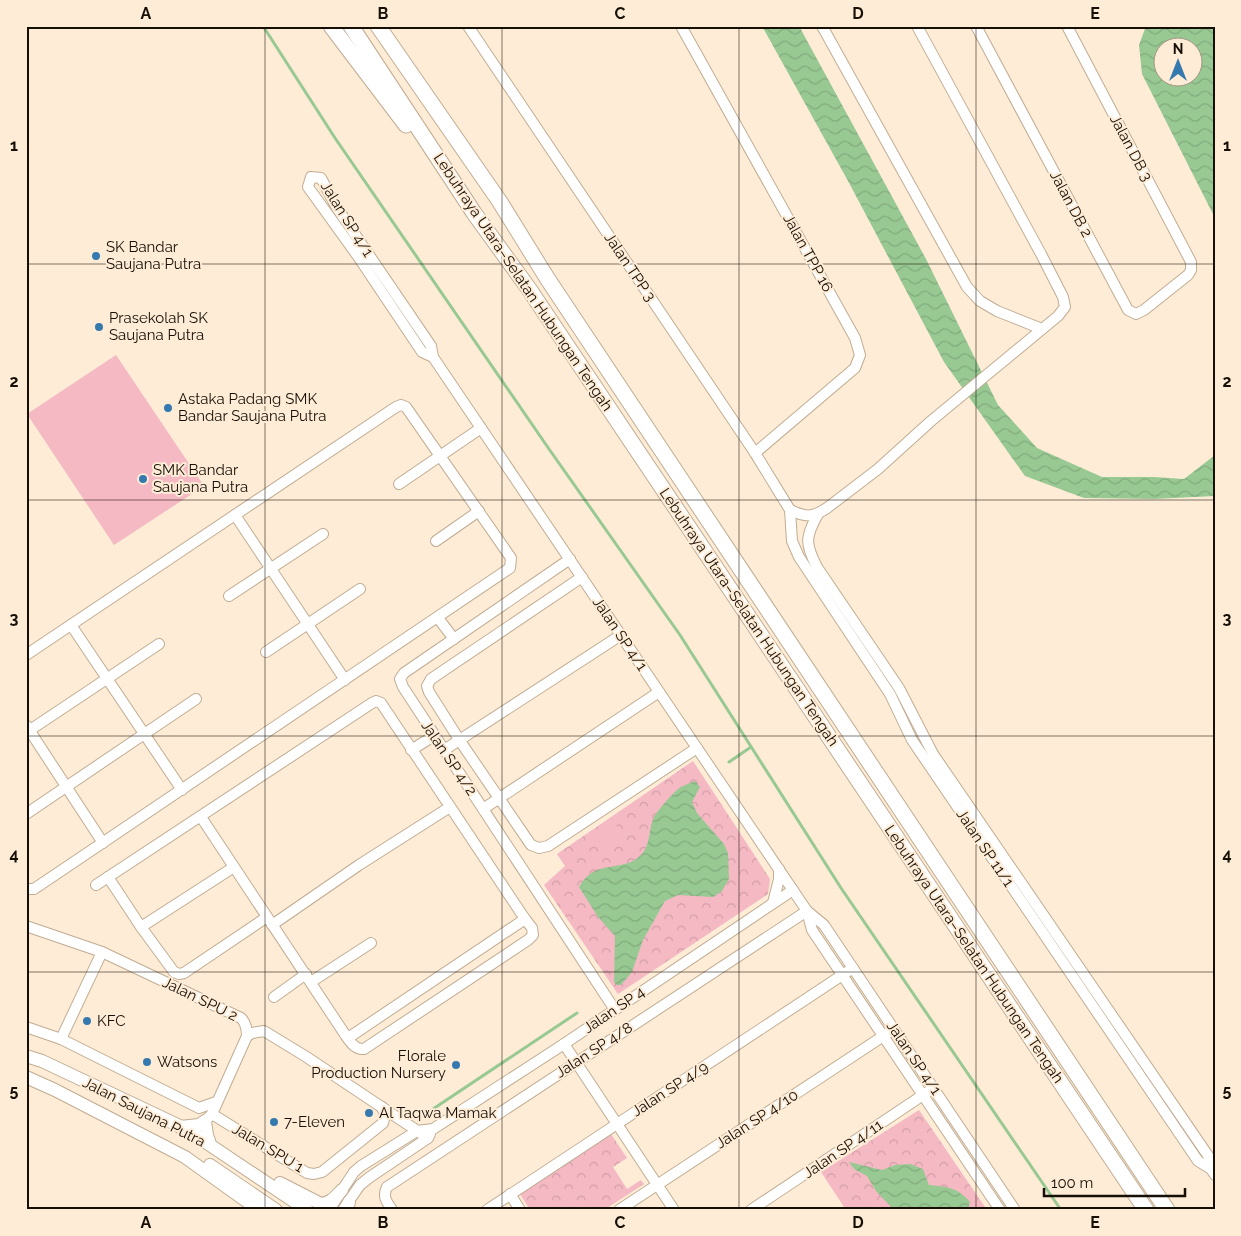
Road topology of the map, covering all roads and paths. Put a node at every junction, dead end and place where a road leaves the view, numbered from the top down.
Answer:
1 (331, 26) edge
2 (351, 26) edge
3 (378, 26) edge
4 (390, 26) edge
5 (468, 26) edge
6 (681, 26) edge
7 (822, 26) edge
8 (976, 26) edge
9 (1066, 26) edge
10 (922, 28) edge
11 (500, 202) junction
12 (474, 213) junction
13 (1191, 270) joint
14 (1042, 329) junction
15 (433, 357) junction
16 (481, 428) junction
17 (755, 453) junction
18 (440, 455) junction
19 (399, 484) dead end
20 (790, 510) junction
21 (479, 511) junction
22 (818, 514) junction
23 (236, 515) junction
24 (323, 534) dead end
25 (436, 541) dead end
26 (570, 559) junction
27 (271, 568) junction
28 (582, 577) junction
29 (360, 589) dead end
30 (229, 596) dead end
31 (438, 618) junction
32 (308, 624) junction
33 (71, 625) junction
34 (621, 635) junction
35 (454, 639) junction
36 (159, 644) dead end
37 (266, 652) dead end
38 (26, 656) edge
39 (107, 679) junction
40 (345, 680) junction
41 (659, 692) junction
42 (196, 699) dead end
43 (28, 727) edge
44 (145, 735) junction
45 (434, 736) junction
46 (460, 741) junction
47 (697, 748) junction
48 (412, 750) junction
49 (444, 750) junction
50 (67, 787) junction
51 (182, 790) junction
52 (499, 799) junction
53 (450, 807) junction
54 (483, 809) junction
55 (26, 814) edge
56 (201, 817) junction
57 (103, 843) junction
58 (234, 867) junction
59 (779, 870) junction
60 (108, 877) junction
61 (96, 885) dead end
62 (26, 890) edge
63 (793, 890) junction
64 (773, 903) junction
65 (807, 911) junction
66 (525, 919) junction
67 (270, 921) junction
68 (26, 926) edge
69 (141, 927) junction
70 (371, 943) dead end
71 (102, 952) junction
72 (853, 968) junction
73 (842, 974) junction
74 (308, 978) junction
75 (274, 997) dead end
76 (615, 1010) junction
77 (26, 1027) edge
78 (894, 1029) junction
79 (247, 1036) junction
80 (884, 1036) junction
81 (348, 1038) junction
82 (61, 1039) junction
83 (564, 1044) junction
84 (26, 1056) edge
85 (576, 1062) junction
86 (26, 1077) edge
87 (26, 1086) edge
88 (934, 1087) junction
89 (55, 1090) junction
90 (923, 1095) junction
91 (216, 1102) junction
92 (199, 1108) junction
93 (382, 1108) junction
94 (208, 1118) junction
95 (618, 1123) junction
96 (180, 1126) junction
97 (417, 1131) junction
98 (431, 1133) junction
99 (214, 1147) junction
100 (185, 1157) junction
101 (1213, 1172) edge
102 (657, 1184) junction
103 (342, 1190) junction
104 (510, 1194) junction
105 (346, 1207) edge
106 (259, 1210) edge
107 (276, 1210) edge
108 (307, 1210) edge
109 (329, 1210) edge
110 (392, 1210) edge
111 (487, 1210) edge
112 (520, 1210) edge
113 (619, 1210) edge
114 (674, 1210) edge
115 (751, 1210) edge
116 (1000, 1210) edge
117 (1015, 1210) edge
118 (1146, 1210) edge
119 (1167, 1210) edge

1 - 12 highway
2 - 12 highway, Lebuhraya Utara–Selatan Hubungan Tengah
3 - 11 highway, Lebuhraya Utara–Selatan Hubungan Tengah
4 - 11 highway
5 - 17 street, Jalan TPP 3
6 - 17 street, Jalan TPP 16
7 - 14 street
8 - 13 street, Jalan DB 2
9 - 13 street, Jalan DB 3
10 - 14 street
11 - 119 highway, Lebuhraya Utara–Selatan Hubungan Tengah
12 - 118 highway, Lebuhraya Utara–Selatan Hubungan Tengah
14 - 22 street
15 - 15 street, Jalan SP 4/1
15 - 16 street, Jalan SP 4/1
16 - 18 street
16 - 26 street, Jalan SP 4/1
17 - 20 street, Jalan TPP 3
18 - 19 street
18 - 21 street
18 - 23 street
20 - 22 street
20 - 101 street, Jalan SP 11/1
21 - 25 street
21 - 31 street
22 - 101 street, Jalan SP 11/1
23 - 27 street
23 - 33 street
24 - 27 street
26 - 28 street, Jalan SP 4/1
26 - 35 street, Jalan SP 4/2
27 - 30 street
27 - 32 street
28 - 34 street, Jalan SP 4/1
28 - 46 street
29 - 32 street
31 - 35 street
31 - 40 street
32 - 37 street
32 - 40 street
33 - 38 street
33 - 39 street
34 - 41 street, Jalan SP 4/1
34 - 46 street
35 - 45 street, Jalan SP 4/2
36 - 39 street
39 - 43 street
39 - 44 street
40 - 51 street
41 - 47 street, Jalan SP 4/1
41 - 52 street
42 - 44 street
43 - 50 street
44 - 50 street
44 - 51 street
45 - 48 street
45 - 49 street, Jalan SP 4/2
46 - 49 street
46 - 52 street
47 - 52 street
47 - 59 street, Jalan SP 4/1
48 - 53 street
48 - 56 street
49 - 54 street, Jalan SP 4/2
50 - 55 street
50 - 57 street
51 - 57 street
52 - 54 street
53 - 66 street
53 - 67 street
54 - 76 street, Jalan SP 4/2
56 - 58 street
56 - 60 street
57 - 62 street
58 - 67 street
58 - 69 street
59 - 63 street, Jalan SP 4/1
59 - 64 street
60 - 61 street
60 - 69 street, Jalan SPU 2
63 - 64 street, Jalan SP 4
63 - 65 street, Jalan SP 4/1
64 - 76 street, Jalan SP 4
65 - 72 street, Jalan SP 4/1
65 - 73 street, Jalan SP 4/1
65 - 85 street, Jalan SP 4/8
66 - 81 street
66 - 81 street
67 - 69 street, Jalan SPU 2
67 - 74 street
68 - 71 street, Jalan SPU 2
70 - 74 street
71 - 79 street, Jalan SPU 2
71 - 82 street
72 - 73 street, Jalan SP 4/9
72 - 78 street, Jalan SP 4/1
73 - 80 street, Jalan SP 4/1
73 - 95 street, Jalan SP 4/9
74 - 75 street
74 - 81 street
76 - 83 street, Jalan SP 4
77 - 82 street
78 - 80 street, Jalan SP 4/10
78 - 88 street, Jalan SP 4/1
79 - 91 street
79 - 93 street, Jalan SPU 2
80 - 90 street, Jalan SP 4/1
80 - 102 street, Jalan SP 4/10
82 - 92 street
83 - 85 street
83 - 98 street, Jalan SP 4
84 - 96 main road, Jalan Saujana Putra
85 - 95 street
85 - 110 street, Jalan SP 4/8
86 - 89 main road, Jalan Saujana Putra
87 - 89 main road
88 - 90 street, Jalan SP 4/11
88 - 117 street, Jalan SP 4/1
89 - 100 main road, Jalan Saujana Putra
90 - 115 street, Jalan SP 4/11
90 - 116 street, Jalan SP 4/1
91 - 92 street
91 - 94 street
92 - 94 street
93 - 94 street, Jalan SPU 1
93 - 97 street, Jalan SPU 2
94 - 96 main road
94 - 99 main road
95 - 102 street
95 - 104 street, Jalan SP 4/9
96 - 99 main road, Jalan Saujana Putra
97 - 98 street, Jalan SP 4
97 - 103 street, Jalan SP 4
98 - 105 street, Jalan SP 4
99 - 103 main road
99 - 108 main road, Jalan Saujana Putra
100 - 106 main road, Jalan Saujana Putra
100 - 107 main road
102 - 113 street, Jalan SP 4/10
102 - 114 street
103 - 109 street, Jalan SP 4
104 - 111 street, Jalan SP 4/9
104 - 112 street

